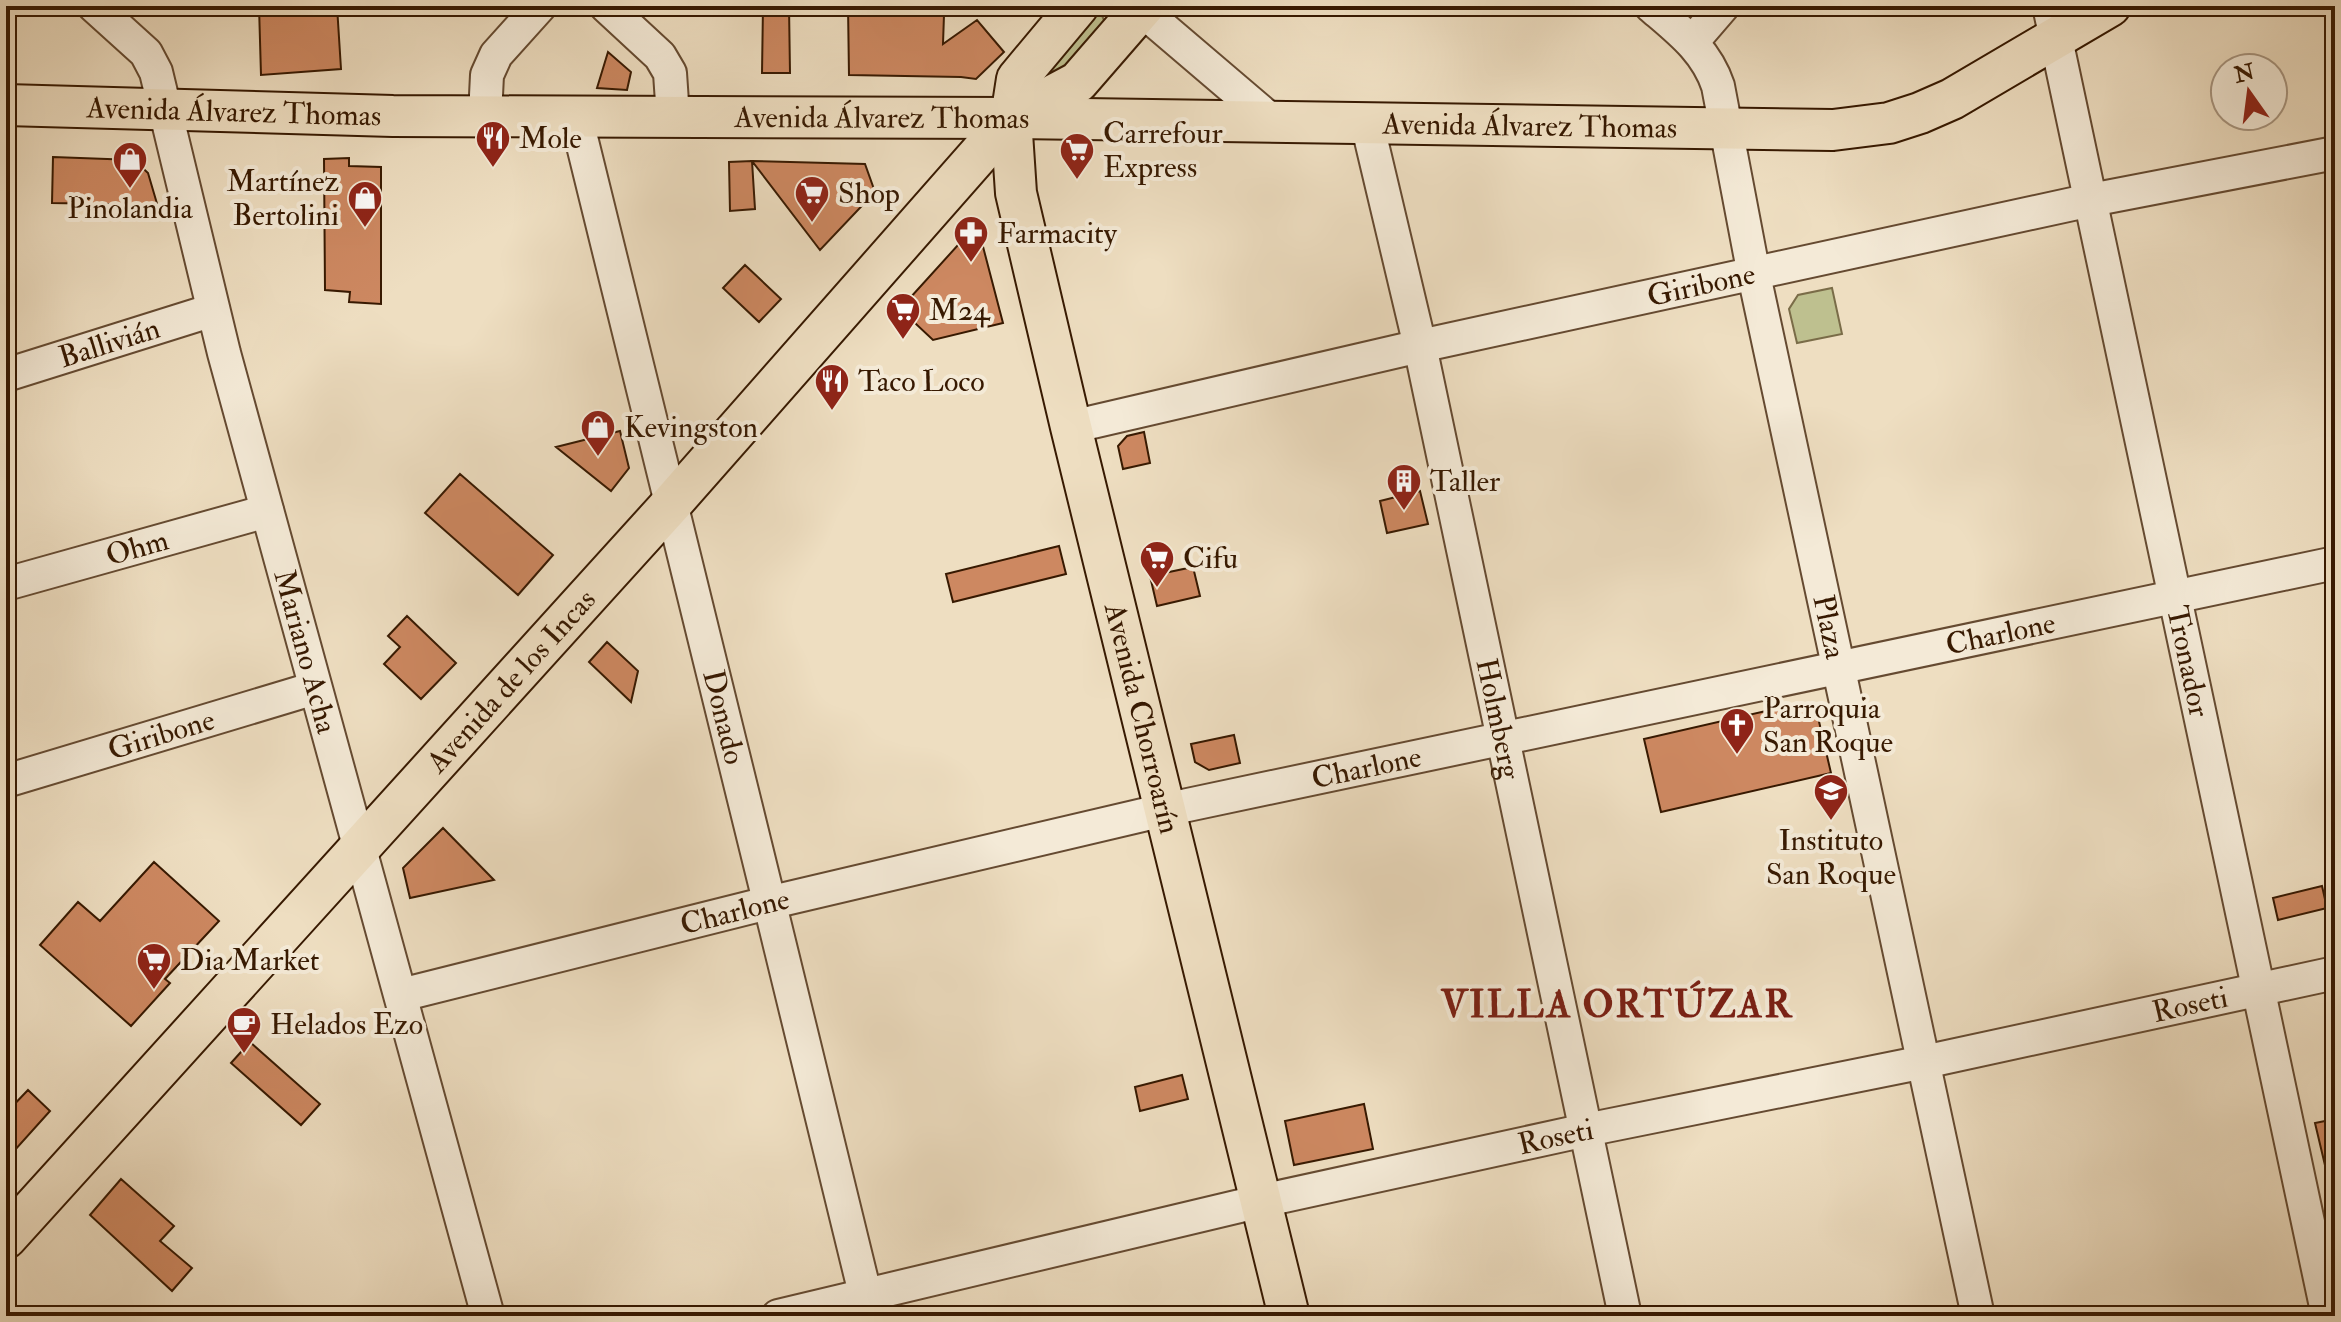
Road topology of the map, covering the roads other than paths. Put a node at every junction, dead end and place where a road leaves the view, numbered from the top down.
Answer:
1 (94, 6) edge
2 (540, 6) edge
3 (606, 6) edge
4 (1078, 6) edge
5 (1651, 6) edge
6 (1723, 6) edge
7 (2110, 6) edge
8 (1140, 7) edge
9 (2053, 21) edge
10 (1692, 42) junction
11 (6, 105) edge
12 (165, 109) junction
13 (485, 116) junction
14 (576, 117) junction
15 (673, 117) junction
16 (1011, 118) junction
17 (1273, 122) junction
18 (1367, 123) junction
19 (1727, 127) junction
20 (2335, 153) edge
21 (2091, 200) junction
22 (1754, 275) junction
23 (213, 310) junction
24 (1420, 346) junction
25 (6, 375) edge
26 (1071, 427) junction
27 (673, 502) junction
28 (267, 511) junction
29 (2335, 563) edge
30 (6, 584) edge
31 (2174, 596) junction
32 (1837, 668) junction
33 (315, 688) junction
34 (1502, 738) junction
35 (6, 781) edge
36 (1164, 810) junction
37 (359, 847) junction
38 (768, 903) junction
39 (2335, 973) edge
40 (2259, 989) junction
41 (401, 995) junction
42 (1924, 1062) junction
43 (1586, 1130) junction
44 (1261, 1201) junction
45 (6, 1238) edge
46 (868, 1306) edge
47 (488, 1316) edge
48 (778, 1316) edge
49 (1289, 1316) edge
50 (1625, 1316) edge
51 (1978, 1316) edge
52 (2328, 1316) edge

1 - 12 street, Mariano Acha
2 - 13 street
3 - 15 street
4 - 16 main road
5 - 10 street, Plaza
6 - 10 street
7 - 9 main road, Avenida Álvarez Thomas
8 - 16 main road, Avenida de los Incas
8 - 17 street
9 - 19 main road, Avenida Álvarez Thomas
9 - 21 street, Tronador
10 - 19 street, Plaza
11 - 12 main road, Avenida Álvarez Thomas
12 - 13 main road, Avenida Álvarez Thomas
12 - 23 street, Mariano Acha
13 - 14 main road, Avenida Álvarez Thomas
14 - 15 main road, Avenida Álvarez Thomas
14 - 27 street, Donado
15 - 16 main road, Avenida Álvarez Thomas
16 - 17 main road, Avenida Álvarez Thomas
16 - 26 main road, Avenida Chorroarín
16 - 27 main road, Avenida de los Incas
17 - 18 main road, Avenida Álvarez Thomas
18 - 19 main road, Avenida Álvarez Thomas
18 - 24 street, Holmberg
19 - 22 street, Plaza
20 - 21 street, Giribone
21 - 22 street, Giribone
21 - 31 street, Tronador
22 - 24 street, Giribone
22 - 32 street, Plaza
23 - 25 street, Ballivián
23 - 28 street, Mariano Acha
24 - 26 street, Giribone
24 - 34 street, Holmberg
26 - 36 main road, Avenida Chorroarín
27 - 37 main road, Avenida de los Incas
27 - 38 street, Donado
28 - 30 street, Ohm
28 - 33 street, Mariano Acha
29 - 31 street, Charlone
31 - 32 street, Charlone
31 - 40 street, Tronador
32 - 34 street, Charlone
32 - 42 street, Plaza
33 - 35 street, Giribone
33 - 37 street, Mariano Acha
34 - 36 street, Charlone
34 - 43 street, Holmberg
36 - 38 street, Charlone
36 - 44 main road, Avenida Chorroarín
37 - 41 street, Mariano Acha
37 - 45 main road, Avenida de los Incas
38 - 41 street, Charlone
38 - 46 street, Donado
39 - 40 street, Roseti
40 - 42 street, Roseti
40 - 52 street, Tronador
41 - 47 street, Mariano Acha
42 - 43 street, Roseti
42 - 51 street, Plaza
43 - 44 street, Roseti
43 - 50 street, Holmberg
44 - 46 street, Roseti
44 - 49 main road, Avenida Chorroarín
46 - 48 street, Roseti

